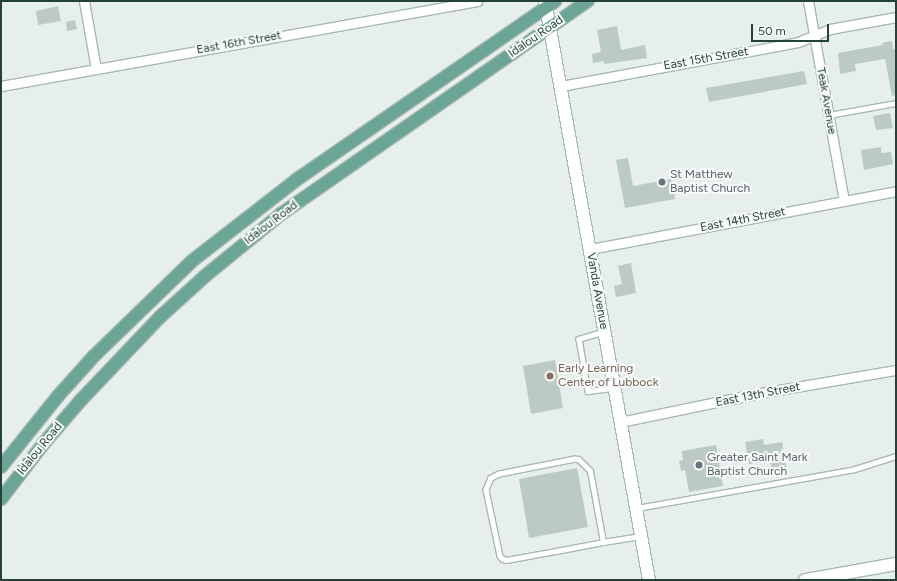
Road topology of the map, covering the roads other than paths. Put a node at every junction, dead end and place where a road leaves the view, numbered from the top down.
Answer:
1 (84, 1) edge
2 (477, 1) edge
3 (588, 1) edge
4 (808, 1) edge
5 (549, 3) edge
6 (896, 17) edge
7 (550, 28) junction
8 (815, 36) junction
9 (96, 69) junction
10 (1, 86) edge
11 (561, 86) junction
12 (896, 103) edge
13 (829, 115) junction
14 (896, 191) edge
15 (844, 201) junction
16 (590, 249) junction
17 (604, 332) junction
18 (896, 370) edge
19 (614, 388) junction
20 (620, 422) junction
21 (896, 456) edge
22 (1, 466) edge
23 (1, 499) edge
24 (636, 509) junction
25 (641, 535) junction
26 (603, 542) junction
27 (896, 564) edge
28 (649, 580) edge
29 (807, 580) edge

1 - 9 street
2 - 9 street, East 16th Street
3 - 7 main road, Idalou Road
4 - 8 street, Teak Avenue
5 - 7 street, Vanda Avenue
5 - 22 main road, Idalou Road
6 - 8 street, East 15th Street
7 - 11 street, Vanda Avenue
7 - 23 main road, Idalou Road
8 - 11 street, East 15th Street
8 - 13 street, Teak Avenue
9 - 10 street, East 16th Street
11 - 16 street, Vanda Avenue
12 - 13 lane
13 - 15 street, Teak Avenue
14 - 15 street, East 14th Street
15 - 16 street, East 14th Street
16 - 17 street, Vanda Avenue
17 - 19 street, Vanda Avenue
17 - 19 lane
18 - 20 street, East 13th Street
19 - 20 street, Vanda Avenue
20 - 24 street, Vanda Avenue
21 - 24 lane
24 - 25 street, Vanda Avenue
25 - 26 lane
25 - 28 street, Vanda Avenue
26 - 26 lane
27 - 29 street

